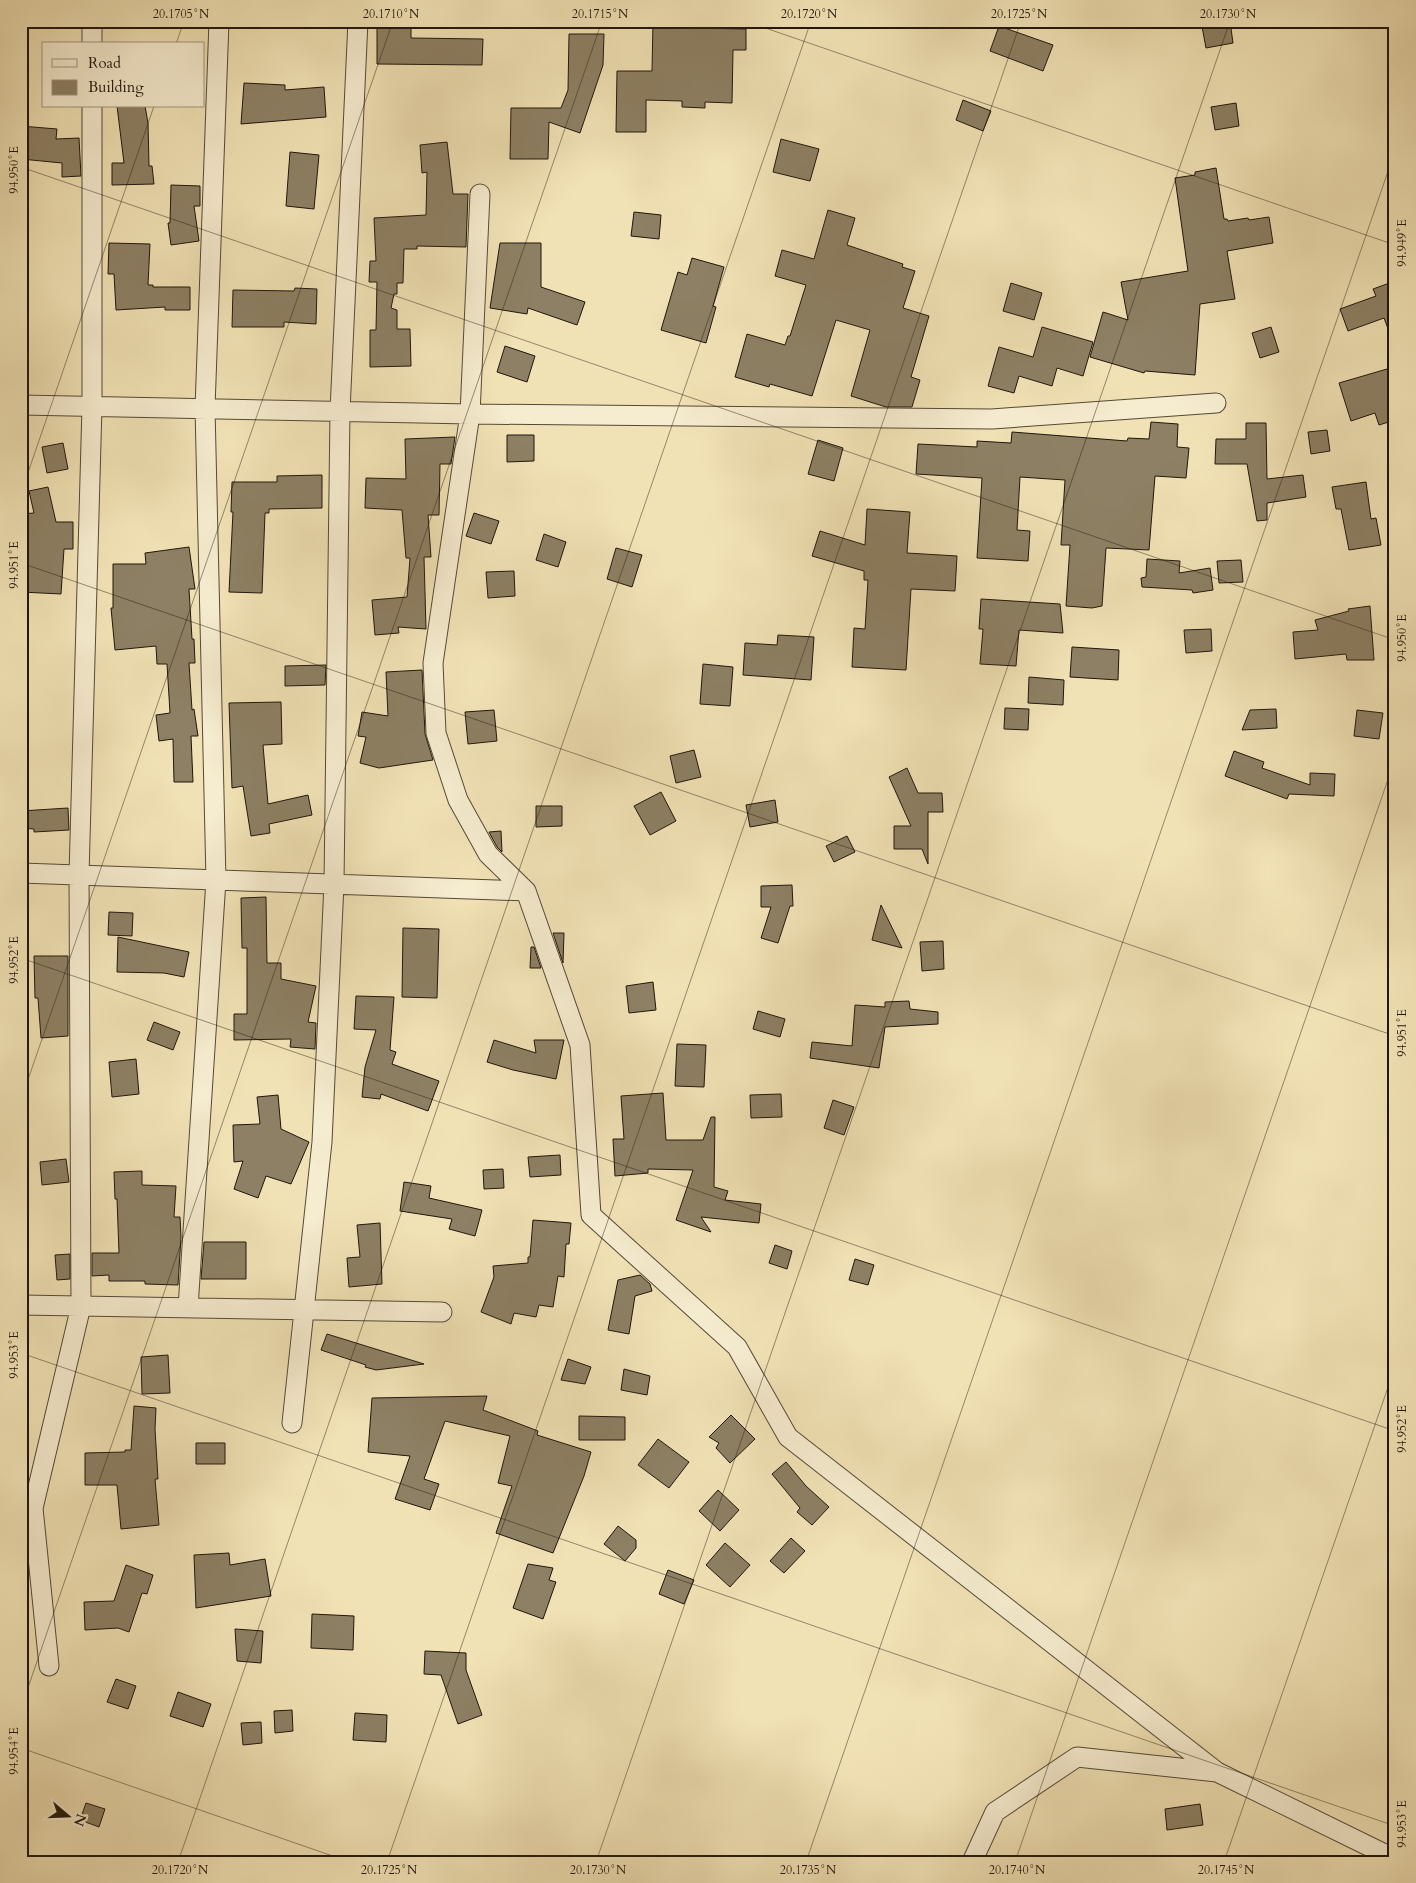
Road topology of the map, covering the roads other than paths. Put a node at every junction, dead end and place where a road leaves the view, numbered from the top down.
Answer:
1 (92, 21) edge
2 (219, 21) edge
3 (358, 21) edge
4 (92, 42) edge
5 (92, 108) edge
6 (480, 194) dead end
7 (1216, 403) dead end
8 (21, 405) edge
9 (92, 406) junction
10 (205, 408) junction
11 (340, 411) junction
12 (470, 414) junction
13 (21, 873) edge
14 (79, 875) junction
15 (216, 880) junction
16 (334, 884) junction
17 (526, 892) junction
18 (21, 1305) edge
19 (80, 1306) junction
20 (188, 1308) junction
21 (304, 1310) junction
22 (442, 1312) dead end
23 (292, 1423) dead end
24 (27, 1503) edge
25 (49, 1666) dead end
26 (1216, 1772) junction
27 (1395, 1859) edge
28 (972, 1862) edge

1 - 4 street
2 - 10 street
3 - 11 street
5 - 9 street
6 - 12 street
7 - 12 street
8 - 9 street
9 - 10 street
9 - 14 street
10 - 11 street
10 - 15 street
11 - 12 street
11 - 16 street
12 - 17 street
13 - 14 street
14 - 15 street
14 - 19 street
15 - 16 street
15 - 20 street
16 - 17 street
16 - 21 street
17 - 26 street
18 - 19 street
19 - 20 street
19 - 24 street
20 - 21 street
21 - 22 street
21 - 23 street
24 - 25 street
26 - 27 street
26 - 28 street

